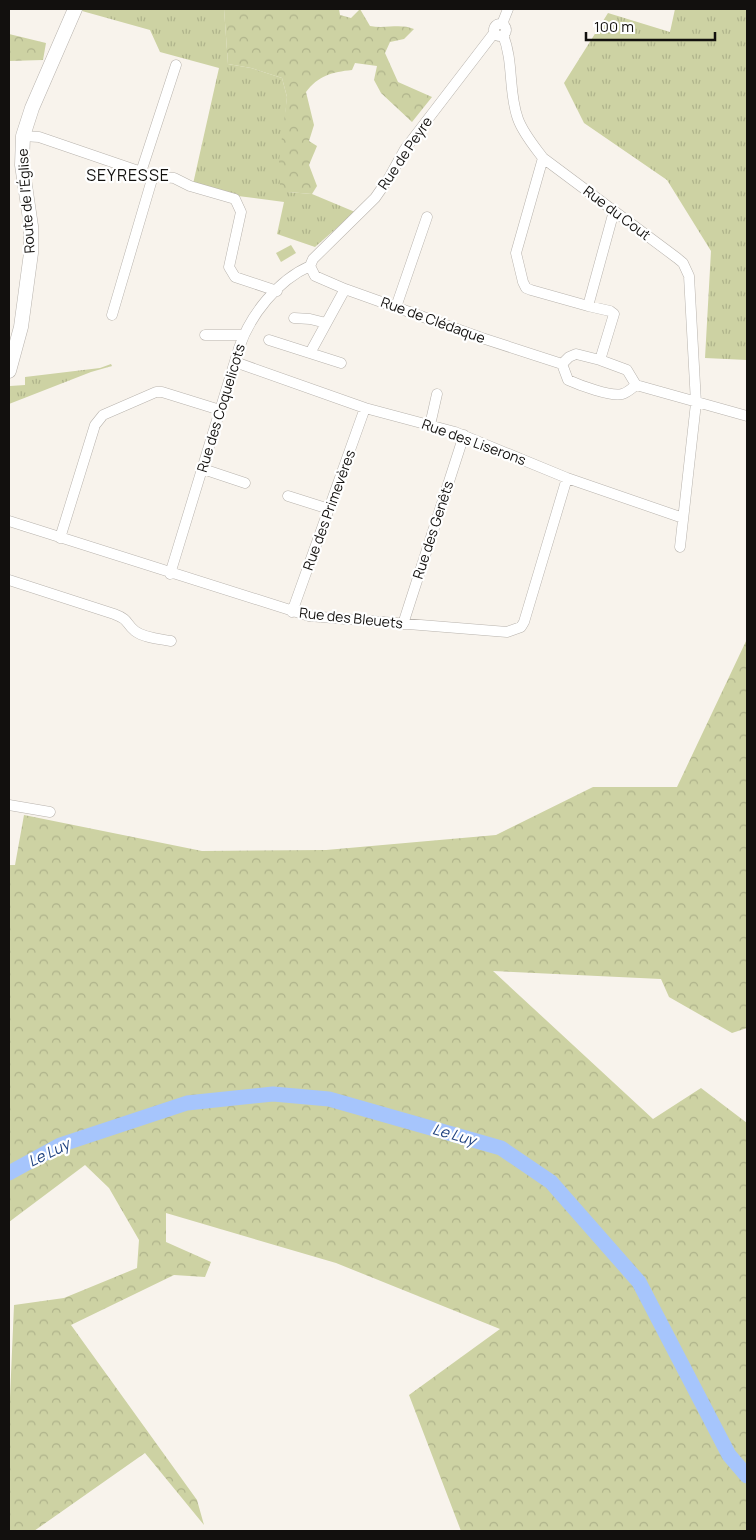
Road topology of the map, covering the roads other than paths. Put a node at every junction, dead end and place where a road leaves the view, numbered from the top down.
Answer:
1 (74, 9) edge
2 (508, 9) edge
3 (498, 34) junction
4 (176, 65) dead end
5 (22, 136) junction
6 (543, 158) junction
7 (142, 172) junction
8 (153, 176) junction
9 (614, 211) junction
10 (426, 217) dead end
11 (310, 266) junction
12 (345, 289) junction
13 (276, 291) junction
14 (588, 306) junction
15 (396, 307) junction
16 (112, 315) dead end
17 (294, 318) dead end
18 (326, 323) junction
19 (205, 335) dead end
20 (243, 336) junction
21 (269, 340) dead end
22 (310, 353) junction
23 (600, 360) junction
24 (234, 362) junction
25 (340, 363) dead end
26 (562, 364) junction
27 (9, 371) edge
28 (636, 385) junction
29 (437, 394) dead end
30 (696, 403) junction
31 (365, 408) junction
32 (220, 410) junction
33 (747, 416) edge
34 (430, 424) junction
35 (464, 435) junction
36 (202, 469) junction
37 (567, 478) junction
38 (245, 483) dead end
39 (288, 496) dead end
40 (329, 509) junction
41 (683, 518) junction
42 (9, 521) edge
43 (60, 538) junction
44 (680, 547) dead end
45 (170, 574) junction
46 (9, 580) edge
47 (292, 612) junction
48 (403, 624) junction
49 (171, 641) dead end
50 (9, 806) edge
51 (50, 812) dead end

1 - 5 street, Route de l'Église
2 - 3 street, Rue de Peyre
3 - 6 street, Rue du Cout
3 - 11 street, Rue de Peyre
4 - 7 street
5 - 7 street
5 - 27 street, Route de l'Église
6 - 9 street, Rue du Cout
6 - 14 street
7 - 8 street
8 - 13 street
8 - 16 street
9 - 14 street
9 - 30 street, Rue du Cout
10 - 15 street
11 - 12 street, Rue de Clédaque
11 - 13 street, Rue des Coquelicots
12 - 15 street, Rue de Clédaque
12 - 18 street
13 - 20 street, Rue des Coquelicots
14 - 23 street
15 - 26 street, Rue de Clédaque
17 - 18 street
18 - 22 street
19 - 20 street
20 - 24 street, Rue des Coquelicots
21 - 22 street
22 - 25 street
23 - 26 street
23 - 28 street
24 - 31 street, Rue des Liserons
24 - 32 street, Rue des Coquelicots
26 - 28 street
28 - 30 street
29 - 34 street
30 - 33 street
30 - 41 street, Rue du Cout
31 - 34 street, Rue des Liserons
31 - 40 street, Rue des Primevères
32 - 36 street, Rue des Coquelicots
32 - 43 street
34 - 35 street, Rue des Liserons
35 - 37 street, Rue des Liserons
35 - 48 street, Rue des Genêts
36 - 38 street
36 - 45 street, Rue des Coquelicots
37 - 41 street, Rue des Liserons
37 - 48 street, Rue des Bleuets
39 - 40 street
40 - 47 street, Rue des Primevères
41 - 44 street, Rue du Cout
42 - 43 street, Rue des Bleuets
43 - 45 street, Rue des Bleuets
45 - 47 street, Rue des Bleuets
46 - 49 street
47 - 48 street, Rue des Bleuets
50 - 51 street

